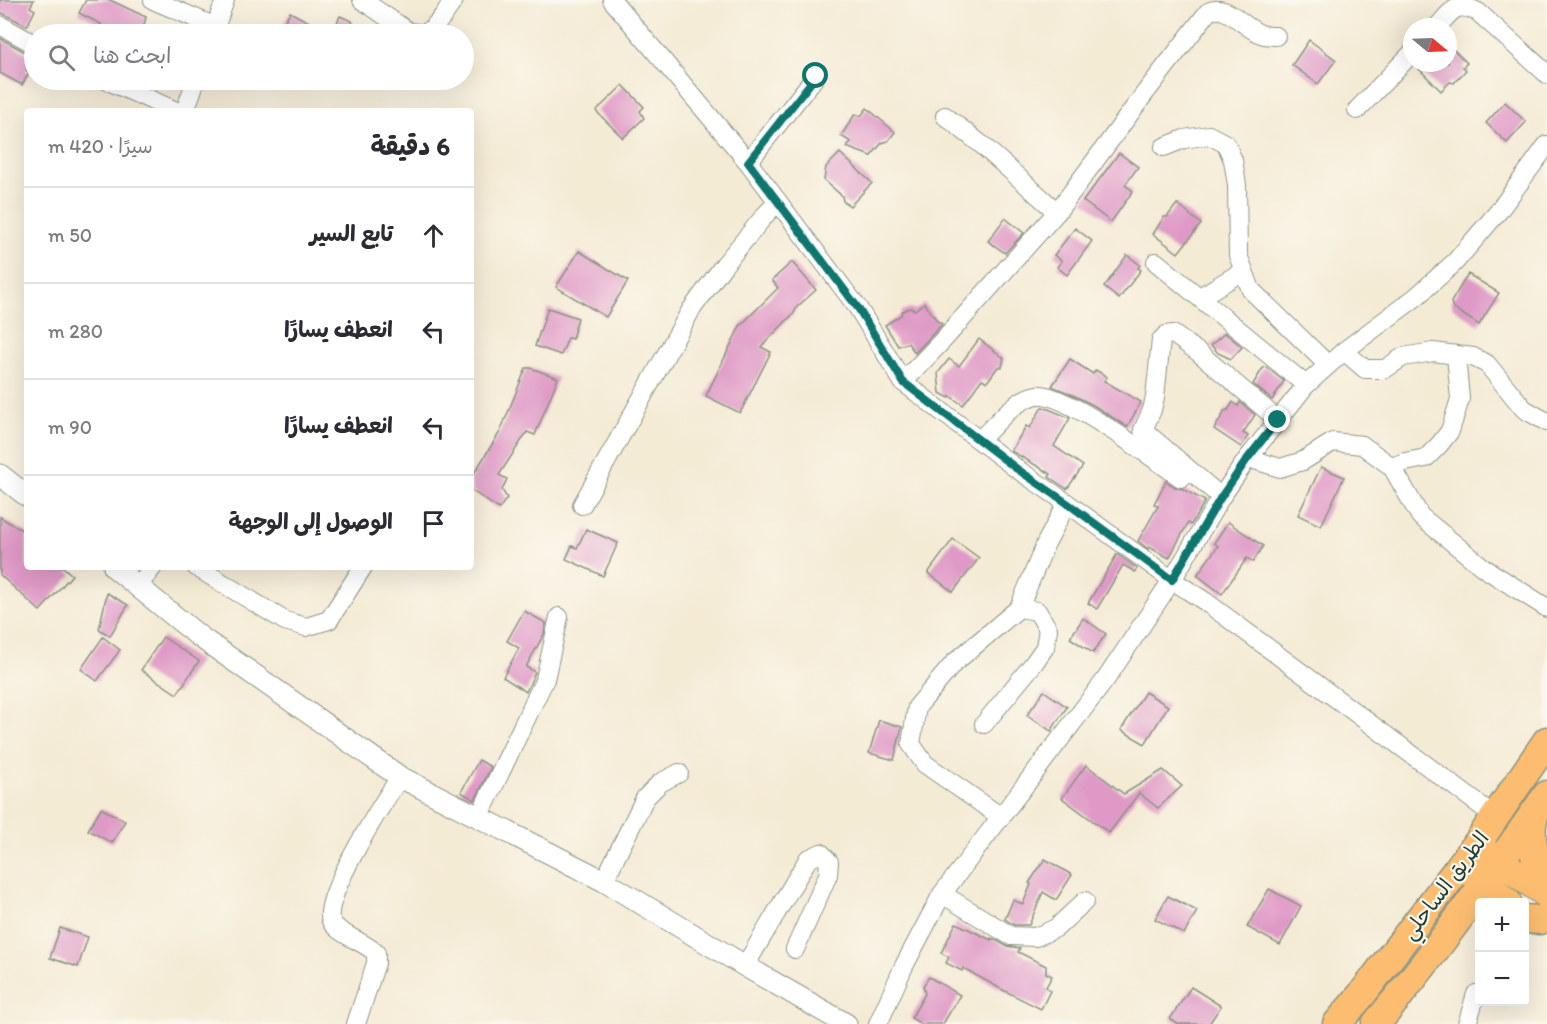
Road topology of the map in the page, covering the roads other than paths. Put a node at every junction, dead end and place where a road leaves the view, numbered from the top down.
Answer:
1 (153, 0) edge
2 (225, 0) edge
3 (362, 0) edge
4 (454, 0) edge
5 (612, 0) edge
6 (1203, 6) edge
7 (1446, 18) edge
8 (200, 24) edge
9 (216, 24) edge
10 (397, 24) edge
11 (437, 24) edge
12 (0, 25) edge
13 (1276, 36) dead end
14 (24, 38) edge
15 (1403, 62) edge
16 (1547, 74) edge
17 (816, 76) dead end
18 (129, 90) edge
19 (192, 90) edge
20 (169, 108) edge
21 (186, 108) edge
22 (1357, 110) dead end
23 (945, 116) dead end
24 (1547, 145) edge
25 (1164, 147) dead end
26 (748, 162) junction
27 (778, 202) junction
28 (1057, 212) junction
29 (1156, 261) dead end
30 (1243, 271) junction
31 (1200, 297) junction
32 (1344, 351) junction
33 (1456, 355) junction
34 (1328, 365) junction
35 (903, 382) junction
36 (1306, 385) junction
37 (1278, 420) junction
38 (1547, 422) edge
39 (980, 440) junction
40 (1248, 458) junction
41 (1392, 467) junction
42 (0, 475) edge
43 (1181, 478) dead end
44 (24, 494) edge
45 (1221, 497) junction
46 (1067, 503) junction
47 (582, 505) dead end
48 (142, 570) edge
49 (201, 570) edge
50 (361, 570) edge
51 (127, 574) edge
52 (1172, 580) junction
53 (1019, 608) junction
54 (1547, 608) edge
55 (559, 617) dead end
56 (984, 724) dead end
57 (1547, 741) edge
58 (680, 773) dead end
59 (400, 777) junction
60 (1541, 804) edge
61 (478, 817) junction
62 (1001, 817) junction
63 (1496, 817) junction
64 (1468, 855) junction
65 (1492, 872) junction
66 (604, 881) junction
67 (1547, 888) edge
68 (942, 894) junction
69 (1505, 898) edge
70 (1085, 901) dead end
71 (1538, 911) edge
72 (1475, 925) edge
73 (1440, 942) junction
74 (795, 949) dead end
75 (745, 966) junction
76 (1475, 997) edge
77 (356, 1024) edge
78 (846, 1024) edge
79 (878, 1024) edge
80 (1337, 1024) edge
81 (1376, 1024) edge
82 (1467, 1024) edge

1 - 8 street
2 - 9 street
3 - 10 street
4 - 11 street
5 - 26 street
6 - 13 street
6 - 28 street
7 - 16 street
12 - 14 street
15 - 22 street
17 - 26 street
18 - 20 street
19 - 21 street
23 - 28 street
24 - 32 street
25 - 30 street
26 - 27 street
27 - 35 street
27 - 47 street
28 - 35 street
29 - 31 street
30 - 31 street
30 - 34 street
31 - 36 street
32 - 33 street
32 - 34 street
33 - 38 street
33 - 41 street
34 - 36 street
35 - 39 street
36 - 37 street
37 - 40 street
37 - 45 street
39 - 43 street
39 - 46 street
40 - 41 street
40 - 45 street
41 - 54 street
42 - 44 street
45 - 52 street
46 - 52 street
46 - 53 street
48 - 51 street
49 - 50 street
51 - 59 street
52 - 62 street
52 - 63 street
53 - 56 street
53 - 62 street
55 - 61 street
57 - 63 highway, الطريق الساحلي
58 - 66 street
59 - 61 street
59 - 77 street
60 - 65 highway, الطريق الساحلي
60 - 67 highway
61 - 66 street
62 - 68 street
63 - 64 highway, الطريق الساحلي
64 - 65 main road
64 - 80 highway, الطريق الساحلي
65 - 69 main road
65 - 71 main road
65 - 73 highway, الطريق الساحلي
66 - 75 street
68 - 70 street
68 - 79 street
72 - 73 highway
73 - 81 highway, الطريق الساحلي
74 - 75 street
75 - 78 street
76 - 82 street

